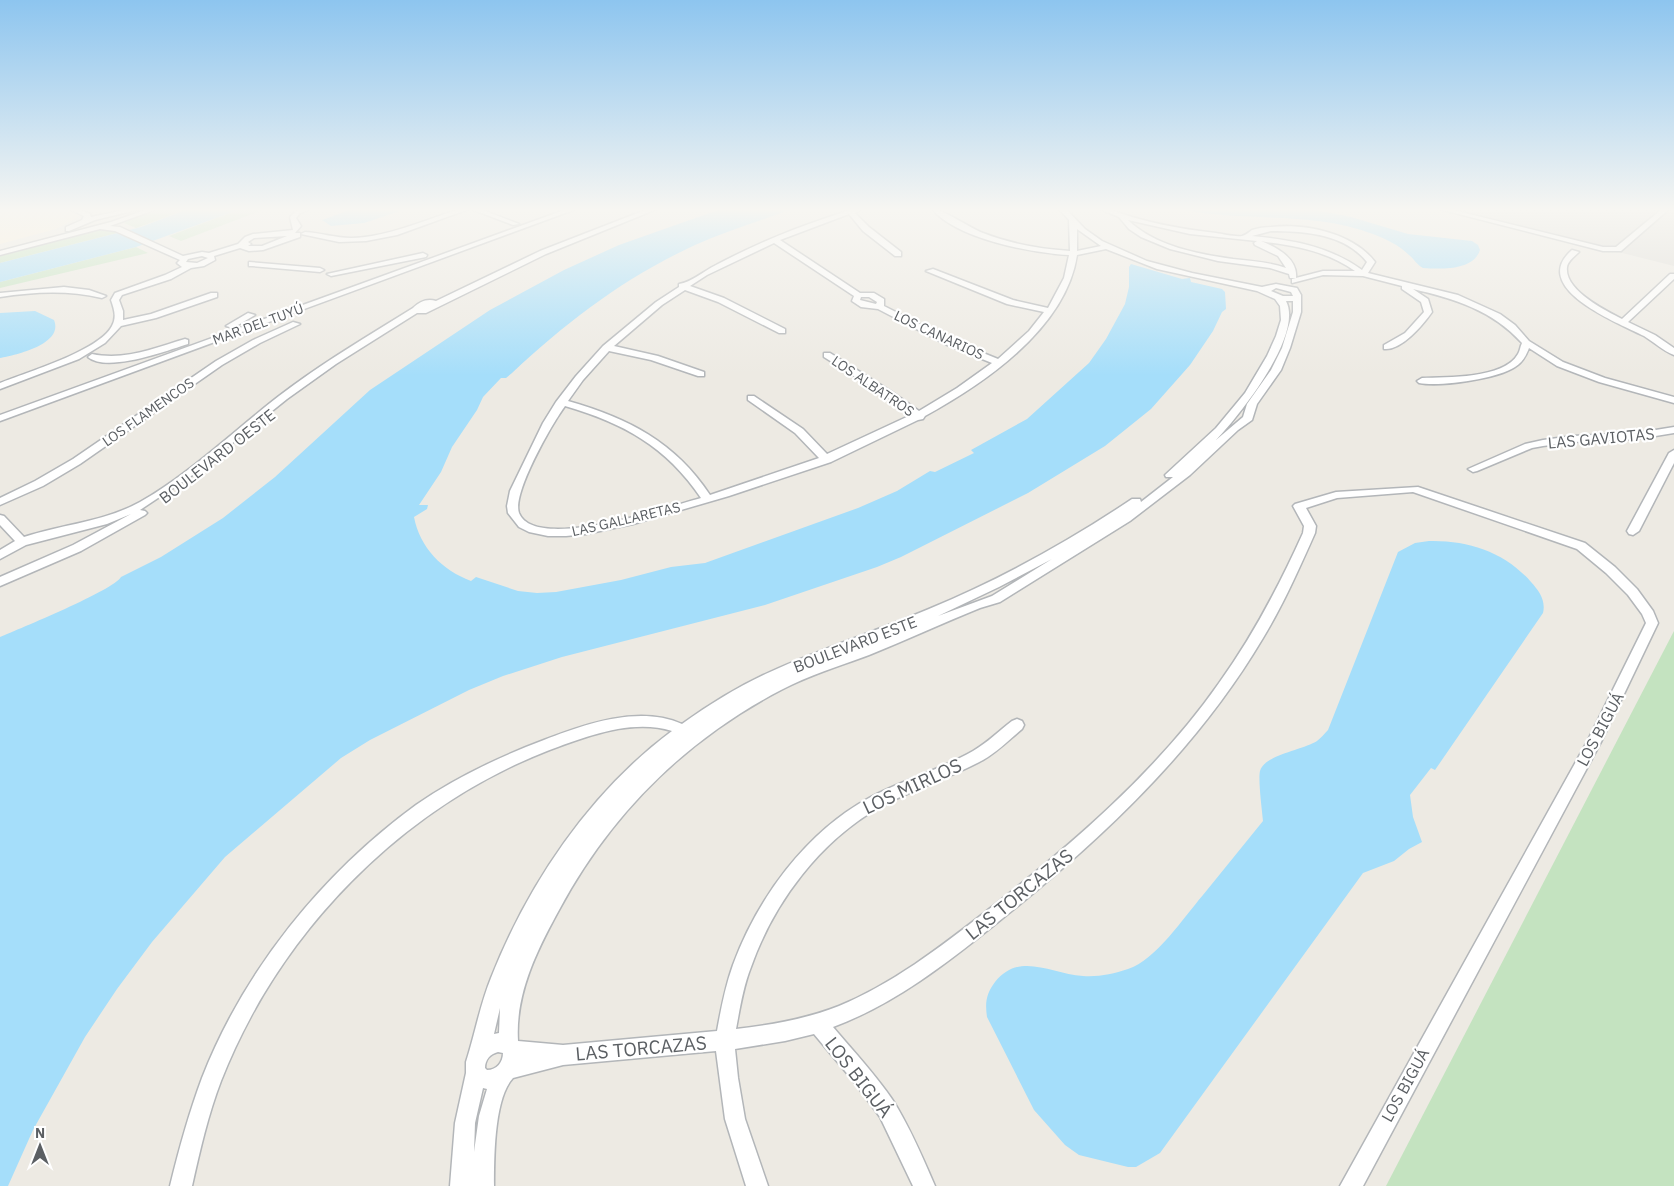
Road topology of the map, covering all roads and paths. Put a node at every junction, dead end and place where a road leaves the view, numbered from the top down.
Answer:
1 (176, 264) edge
2 (184, 264) edge
3 (195, 264) edge
4 (255, 264) edge
5 (382, 264) edge
6 (421, 264) edge
7 (512, 264) edge
8 (721, 264) edge
9 (811, 264) edge
10 (1070, 264) edge
11 (1152, 264) edge
12 (1264, 264) edge
13 (1290, 264) edge
14 (1350, 264) edge
15 (1369, 264) edge
16 (1564, 264) edge
17 (191, 265) junction
18 (930, 270) dead end
19 (1363, 274) junction
20 (1673, 276) dead end
21 (153, 278) junction
22 (163, 279) junction
23 (1398, 284) junction
24 (1293, 285) junction
25 (682, 286) junction
26 (1274, 292) junction
27 (0, 295) edge
28 (113, 295) junction
29 (214, 295) dead end
30 (1050, 311) junction
31 (250, 315) dead end
32 (1622, 322) junction
33 (118, 324) junction
34 (296, 324) dead end
35 (782, 331) dead end
36 (1286, 333) junction
37 (1526, 343) junction
38 (1387, 347) dead end
39 (606, 348) junction
40 (1674, 352) edge
41 (92, 354) junction
42 (827, 355) dead end
43 (118, 358) junction
44 (77, 361) junction
45 (1000, 362) junction
46 (701, 374) dead end
47 (1422, 381) dead end
48 (0, 384) edge
49 (751, 398) dead end
50 (1674, 400) edge
51 (561, 402) junction
52 (920, 417) junction
53 (0, 418) edge
54 (1674, 430) edge
55 (1674, 453) edge
56 (827, 460) junction
57 (1473, 469) dead end
58 (194, 473) junction
59 (707, 499) junction
60 (0, 502) edge
61 (1298, 506) joint
62 (0, 518) edge
63 (1106, 527) junction
64 (81, 528) junction
65 (1632, 531) dead end
66 (94, 539) junction
67 (22, 542) junction
68 (0, 555) edge
69 (999, 581) junction
70 (0, 582) edge
71 (1012, 590) junction
72 (984, 596) junction
73 (1017, 725) dead end
74 (688, 735) junction
75 (817, 1023) junction
76 (725, 1040) junction
77 (480, 1052) junction
78 (508, 1060) junction
79 (476, 1073) junction
80 (181, 1186) edge
81 (461, 1186) edge
82 (483, 1186) edge
83 (757, 1186) edge
84 (924, 1186) edge
85 (1351, 1186) edge

1 - 21 street
2 - 17 street
3 - 17 street
4 - 5 street
6 - 53 street, MAR DEL TUYÚ
7 - 58 street, BOULEVARD OESTE
8 - 25 street, LAS GALLARETAS
9 - 45 street, LOS CANARIOS
10 - 30 street, LAS GALLARETAS
11 - 26 street
12 - 24 street
13 - 24 street
14 - 19 street
15 - 19 street
16 - 32 street
17 - 22 street
18 - 30 street
19 - 23 street
19 - 24 street
20 - 32 street
21 - 22 street
21 - 28 street
22 - 28 street
23 - 37 street
23 - 38 street
24 - 26 street
24 - 36 street, BOULEVARD ESTE
25 - 35 street
25 - 39 street, LAS GALLARETAS
26 - 36 street, BOULEVARD ESTE
27 - 28 street
28 - 33 street
29 - 33 street
30 - 45 street, LAS GALLARETAS
31 - 43 street
32 - 40 street
33 - 41 street
34 - 60 street, LOS FLAMENCOS
36 - 63 street, BOULEVARD ESTE
37 - 47 street
37 - 50 street
39 - 46 street
39 - 51 street, LAS GALLARETAS
41 - 43 street
41 - 44 street
42 - 52 street, LOS ALBATROS
43 - 44 street
44 - 48 street
45 - 52 street, LAS GALLARETAS
49 - 56 street
51 - 59 street
51 - 59 street, LAS GALLARETAS
52 - 56 street, LAS GALLARETAS
54 - 57 street, LAS GAVIOTAS
55 - 65 street
56 - 59 street, LAS GALLARETAS
58 - 64 street, BOULEVARD OESTE
58 - 66 street, BOULEVARD OESTE
61 - 75 street, LAS TORCAZAS
61 - 85 street, LOS BIGUÁ
62 - 67 street
63 - 69 street, BOULEVARD ESTE
63 - 71 street, BOULEVARD ESTE
64 - 66 street
64 - 67 street, BOULEVARD OESTE
66 - 70 street, BOULEVARD OESTE
67 - 68 street, BOULEVARD OESTE
69 - 71 street
69 - 72 street, BOULEVARD ESTE
71 - 72 street, BOULEVARD ESTE
72 - 74 street, BOULEVARD ESTE
73 - 76 street, LOS MIRLOS
74 - 77 street, BOULEVARD ESTE
74 - 78 street, BOULEVARD ESTE
74 - 80 street
75 - 76 street, LAS TORCAZAS
75 - 84 street, LOS BIGUÁ
76 - 78 street, LAS TORCAZAS
76 - 83 street, LOS MIRLOS
77 - 78 street
77 - 79 street
78 - 79 street
78 - 82 street, BOULEVARD ESTE
79 - 81 street

